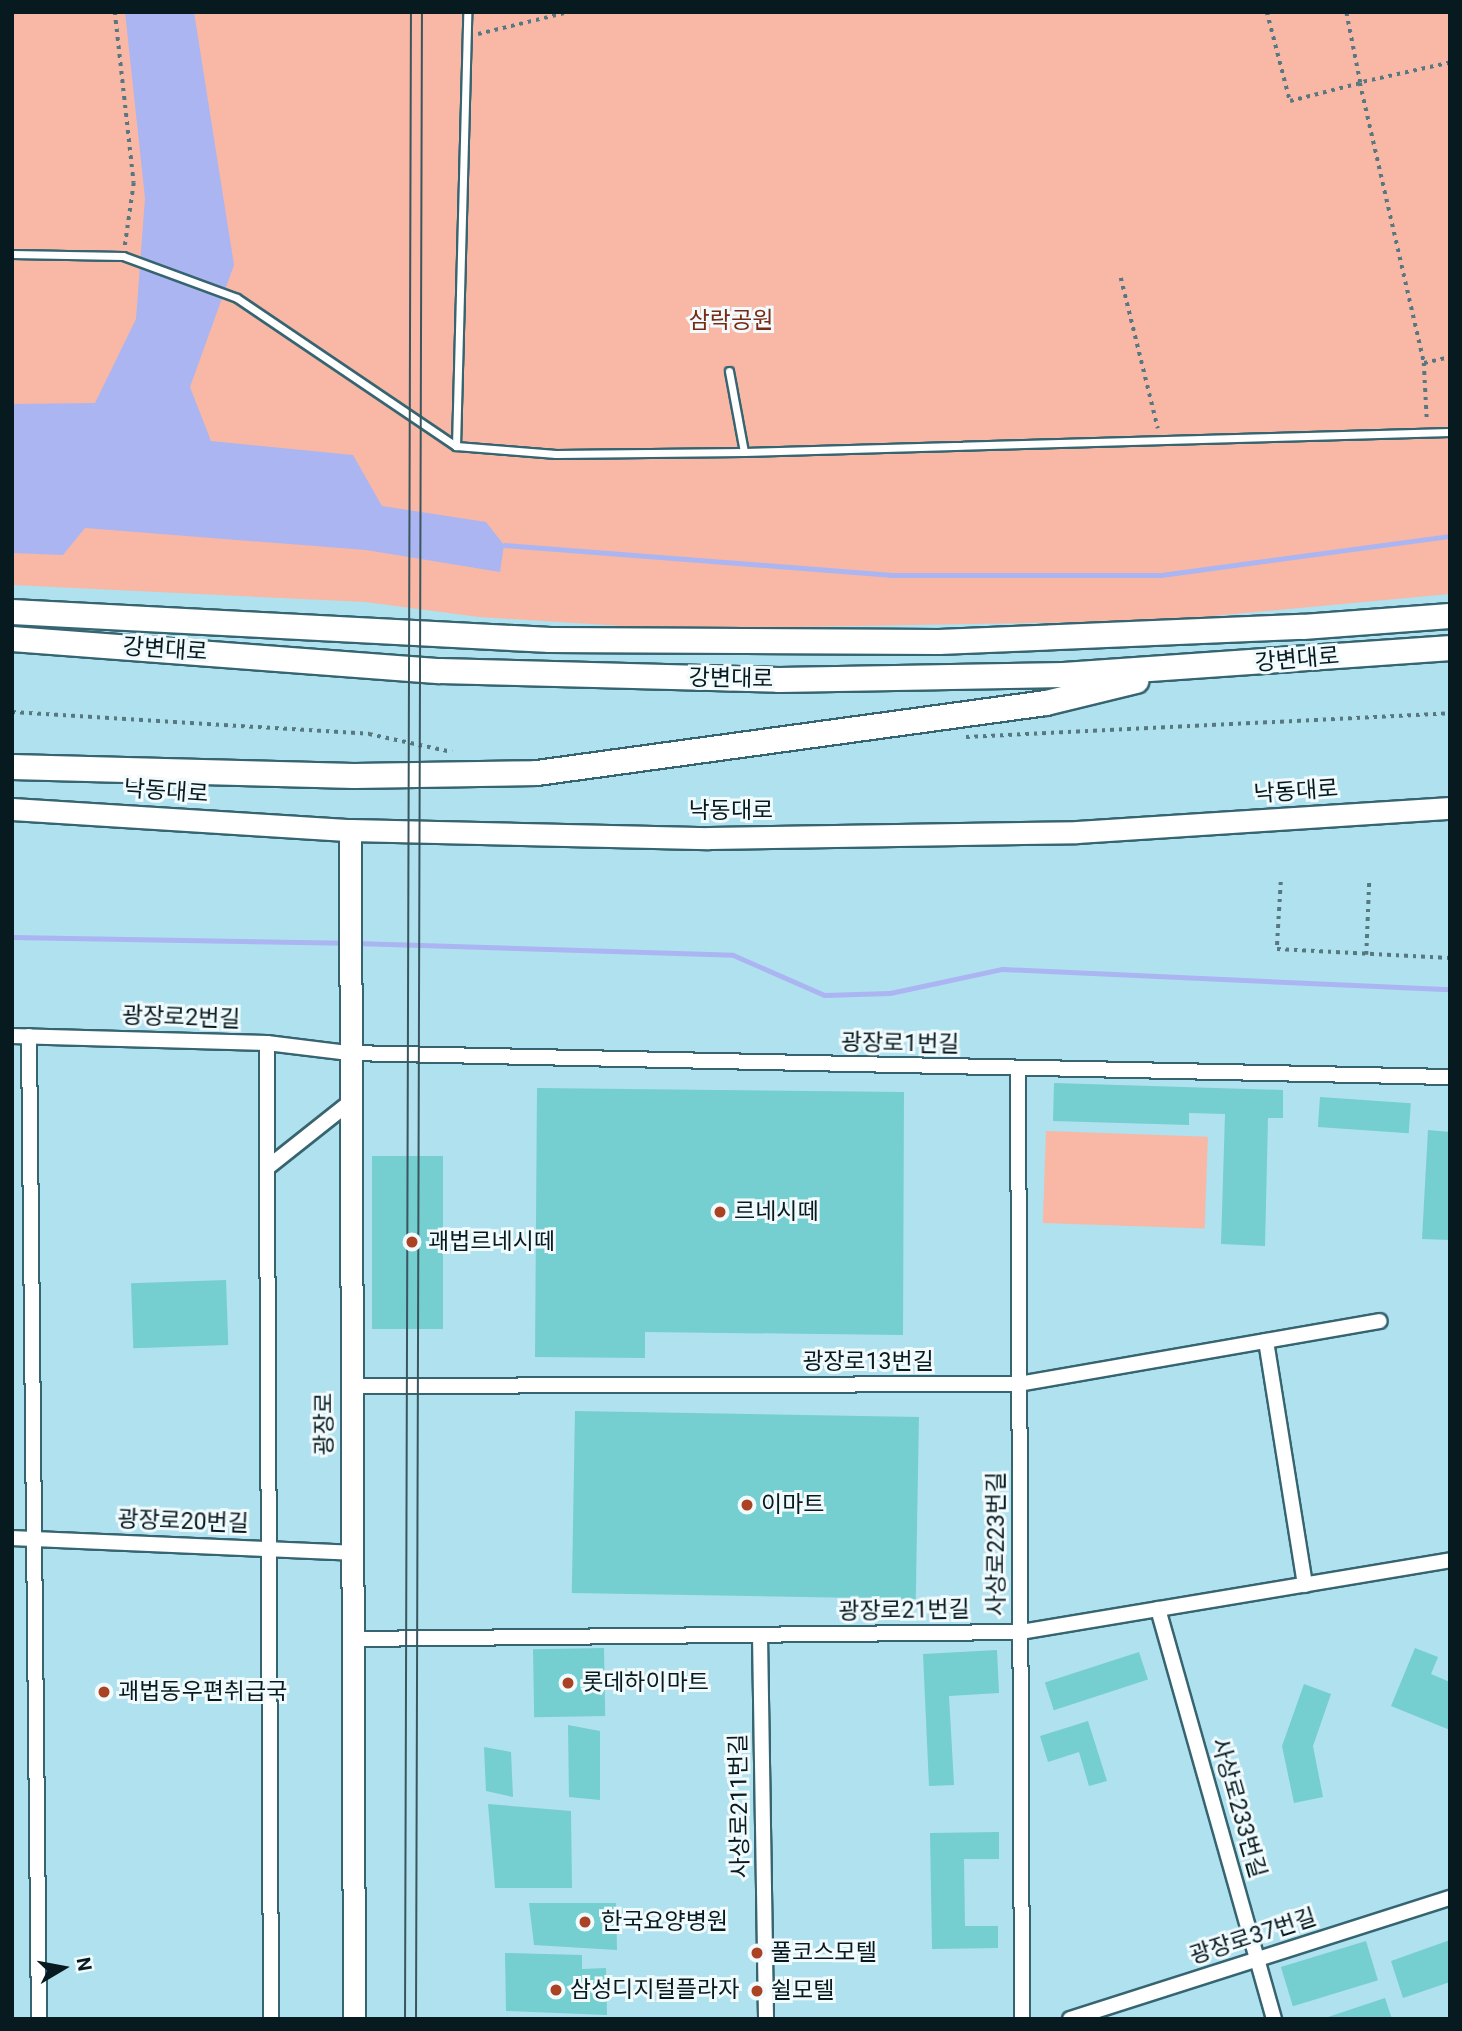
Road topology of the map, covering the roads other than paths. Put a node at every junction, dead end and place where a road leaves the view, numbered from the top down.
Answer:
1 (467, 12) edge
2 (12, 254) edge
3 (729, 371) dead end
4 (1450, 432) edge
5 (456, 446) junction
6 (744, 452) junction
7 (12, 612) edge
8 (1450, 616) edge
9 (1303, 627) junction
10 (12, 639) edge
11 (1450, 648) edge
12 (1192, 666) junction
13 (12, 767) edge
14 (12, 808) edge
15 (1450, 808) edge
16 (350, 830) junction
17 (12, 1036) edge
18 (29, 1036) junction
19 (267, 1043) junction
20 (349, 1043) junction
21 (1018, 1069) junction
22 (1450, 1077) edge
23 (349, 1102) junction
24 (267, 1168) junction
25 (1380, 1321) dead end
26 (1266, 1340) junction
27 (1019, 1384) junction
28 (351, 1385) junction
29 (12, 1538) edge
30 (35, 1539) junction
31 (269, 1549) junction
32 (351, 1553) junction
33 (1450, 1560) edge
34 (1305, 1584) junction
35 (1158, 1609) junction
36 (1020, 1632) junction
37 (760, 1635) junction
38 (352, 1639) junction
39 (1450, 1898) edge
40 (1257, 1959) junction
41 (39, 2019) edge
42 (271, 2019) edge
43 (354, 2019) edge
44 (766, 2019) edge
45 (1022, 2019) edge
46 (1070, 2019) edge
47 (1274, 2019) edge

1 - 5 lane
2 - 5 lane
3 - 6 lane
4 - 6 lane
5 - 6 lane
7 - 9 highway, 강변대로
8 - 9 highway, 강변대로
9 - 12 highway
10 - 12 highway, 강변대로
11 - 12 highway, 강변대로
12 - 13 highway
14 - 16 main road, 낙동대로
15 - 16 main road, 낙동대로
16 - 20 main road, 광장로
17 - 18 street, 광장로2번길
18 - 19 street, 광장로2번길
18 - 30 street
19 - 20 street, 광장로2번길
19 - 24 street
20 - 21 street, 광장로1번길
20 - 23 main road, 광장로
21 - 22 street, 광장로1번길
21 - 27 street, 사상로223번길
23 - 24 street
23 - 28 main road, 광장로
24 - 31 street
25 - 26 street, 광장로13번길
26 - 27 street, 광장로13번길
26 - 34 street
27 - 28 street, 광장로13번길
27 - 36 street, 사상로223번길
28 - 32 main road, 광장로
29 - 30 street, 광장로20번길
30 - 31 street, 광장로20번길
30 - 41 street
31 - 32 street, 광장로20번길
31 - 42 street
32 - 38 main road, 광장로
33 - 34 street, 광장로21번길
34 - 35 street, 광장로21번길
35 - 36 street, 광장로21번길
35 - 40 street, 사상로233번길
36 - 37 street, 광장로21번길
36 - 45 street, 사상로223번길
37 - 38 street, 광장로21번길
37 - 44 street, 사상로211번길
38 - 43 main road, 광장로
39 - 40 street, 광장로37번길
40 - 46 street, 광장로37번길
40 - 47 street, 사상로233번길

